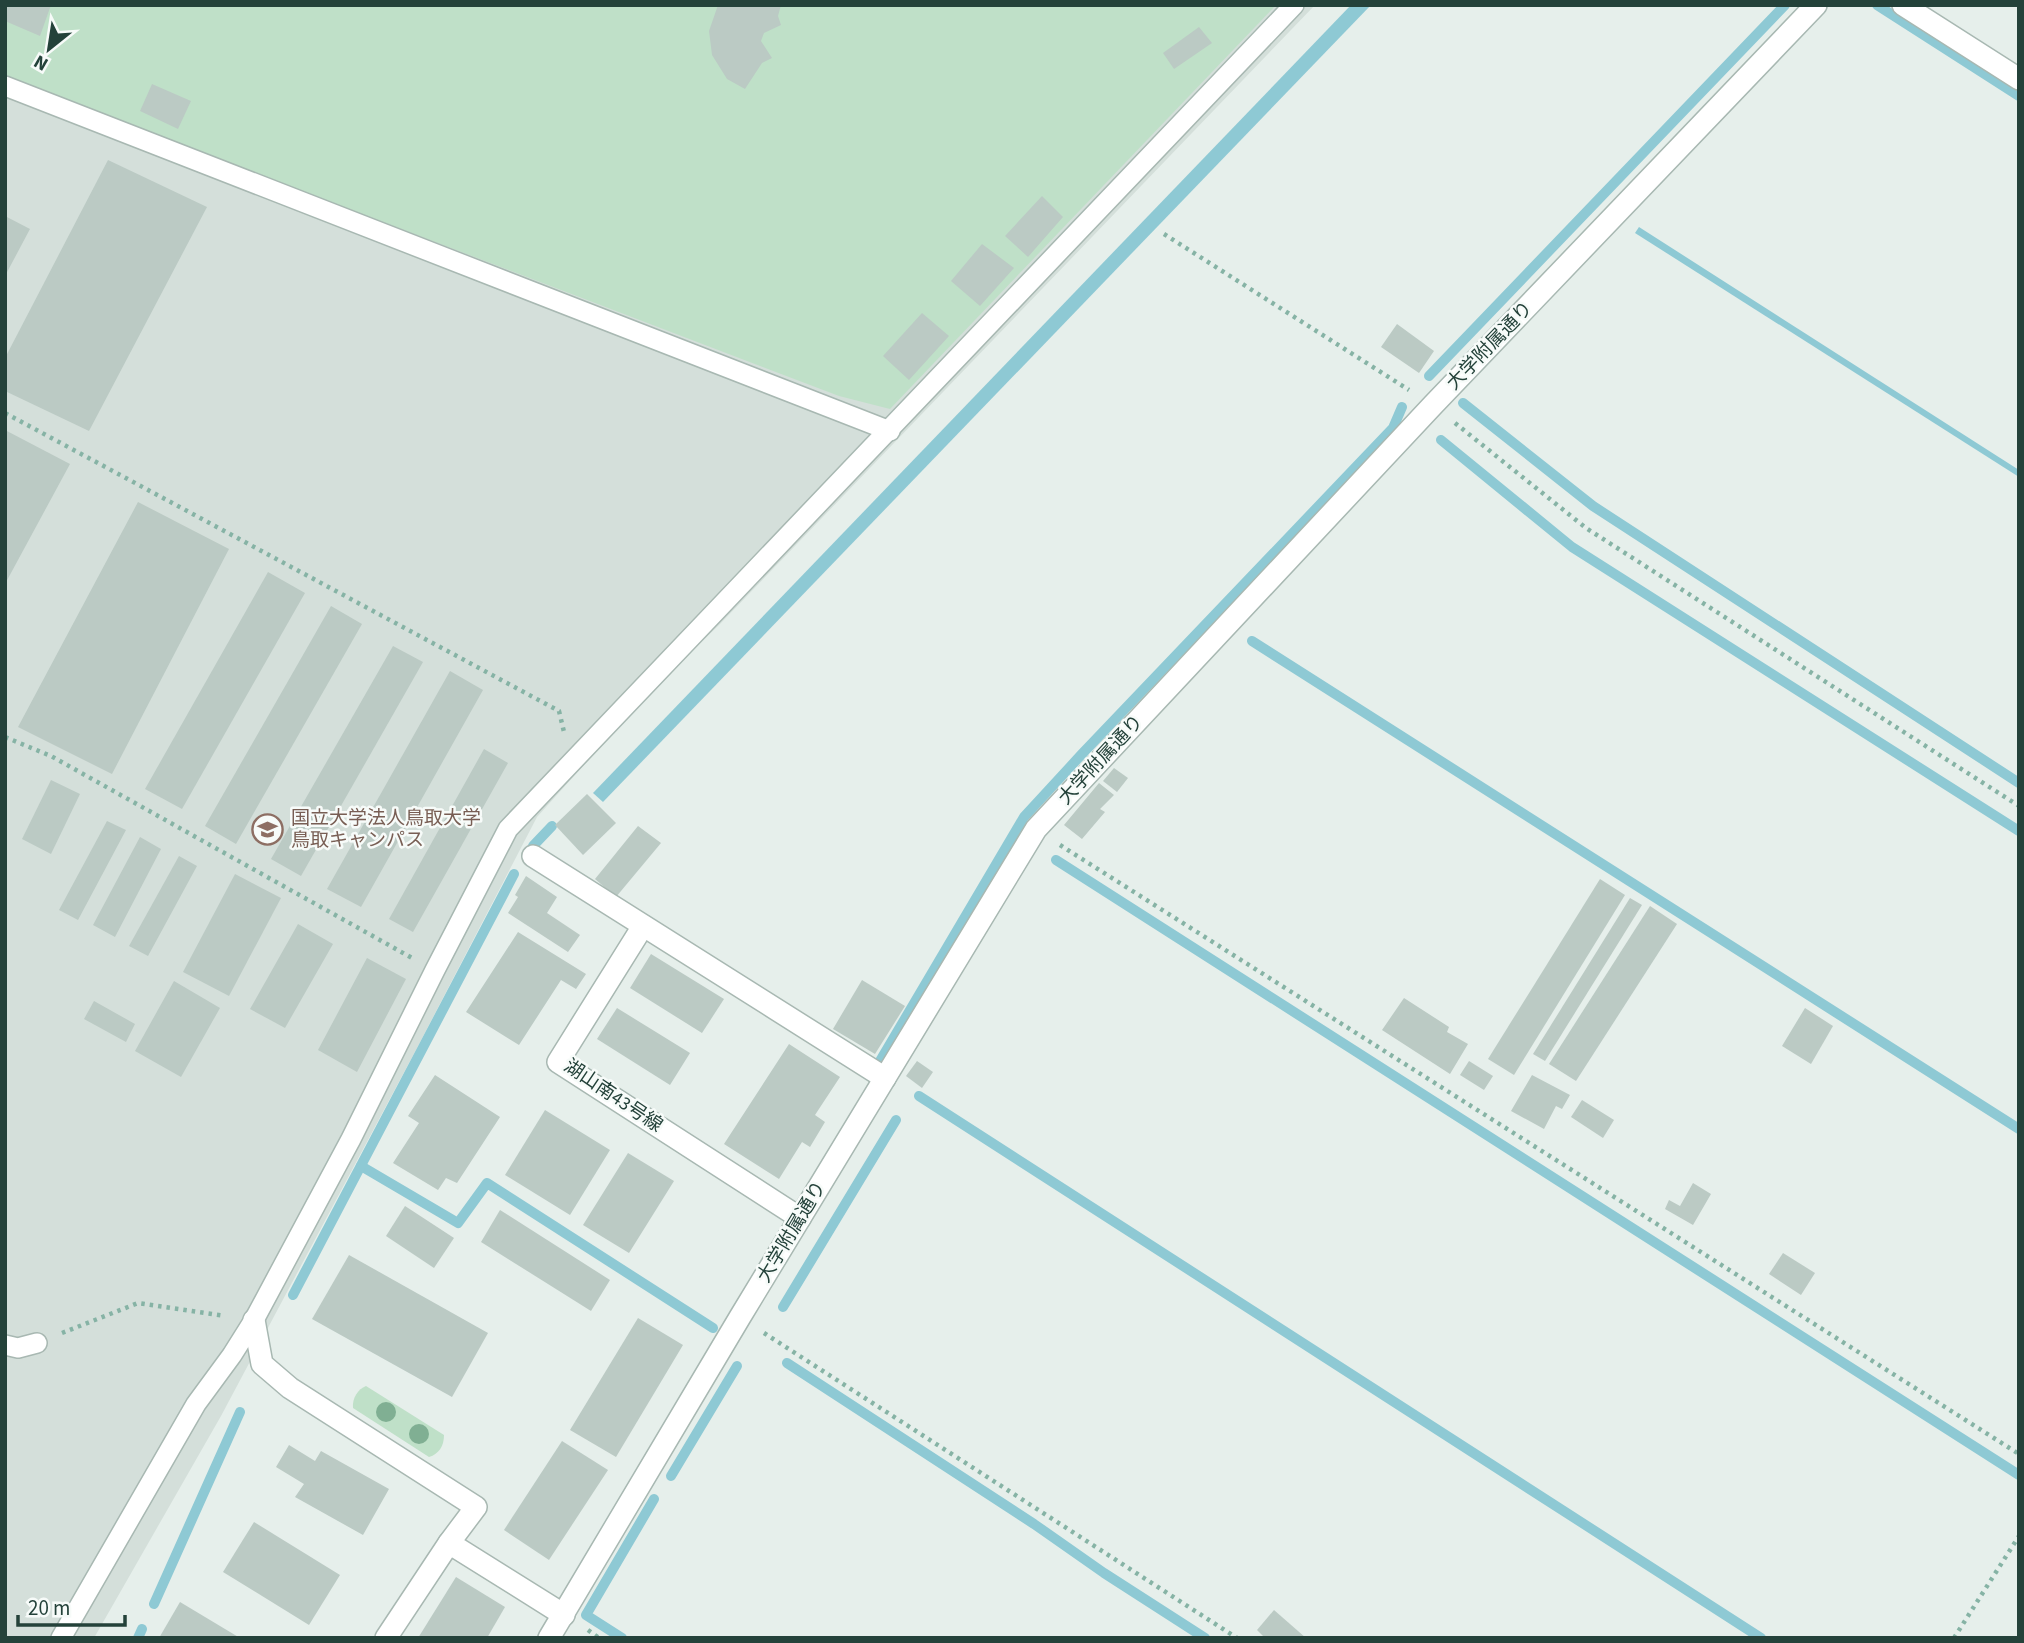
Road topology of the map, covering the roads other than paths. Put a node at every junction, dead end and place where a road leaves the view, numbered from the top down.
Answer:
1 (1294, 5) edge
2 (1816, 5) edge
3 (1903, 5) edge
4 (2019, 79) edge
5 (5, 86) edge
6 (890, 431) junction
7 (533, 856) dead end
8 (643, 926) junction
9 (885, 1078) junction
10 (800, 1218) junction
11 (254, 1321) junction
12 (37, 1343) road end
13 (5, 1345) edge
14 (449, 1543) junction
15 (564, 1615) junction
16 (61, 1638) edge
17 (386, 1638) edge
18 (549, 1638) edge

1 - 6 lane
2 - 9 street, 大学附属通り
3 - 4 street
5 - 6 lane
6 - 11 lane
7 - 8 street
8 - 9 street
8 - 10 street, 湖山南43号線
9 - 10 street, 大学附属通り
10 - 15 street, 大学附属通り
11 - 14 street
11 - 16 lane
12 - 13 lane
14 - 15 street
14 - 17 street
15 - 18 street, 大学附属通り

